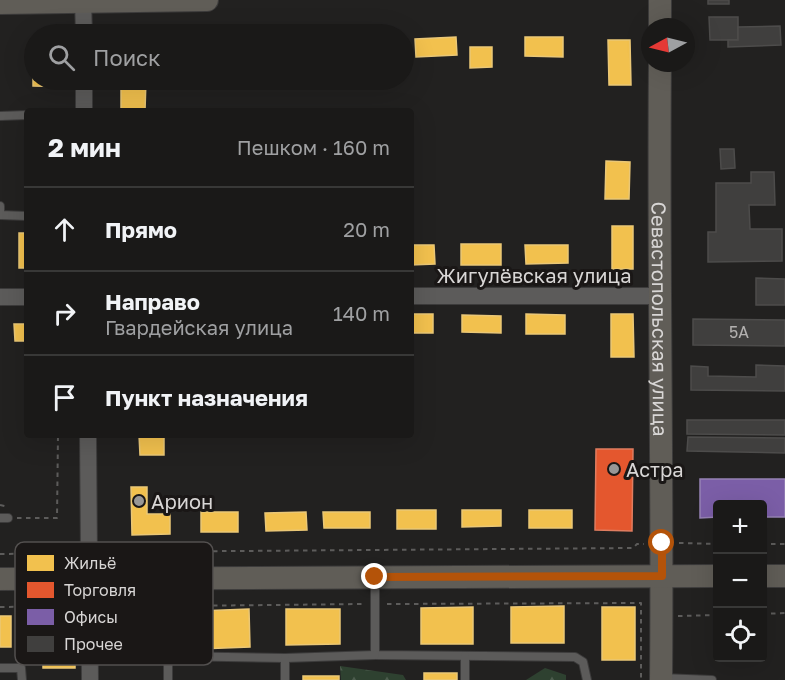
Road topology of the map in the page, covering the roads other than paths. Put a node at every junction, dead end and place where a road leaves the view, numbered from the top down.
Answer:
1 (207, 0) edge
2 (660, 0) edge
3 (76, 1) edge
4 (0, 3) edge
5 (660, 18) edge
6 (82, 24) edge
7 (660, 72) edge
8 (84, 90) edge
9 (84, 108) edge
10 (0, 116) edge
11 (24, 116) edge
12 (0, 206) edge
13 (24, 216) edge
14 (414, 296) edge
15 (658, 296) junction
16 (0, 297) edge
17 (24, 297) edge
18 (88, 438) edge
19 (89, 542) edge
20 (662, 576) junction
21 (713, 576) edge
22 (767, 576) edge
23 (785, 576) edge
24 (375, 577) junction
25 (213, 578) edge
26 (375, 655) junction
27 (465, 656) junction
28 (213, 657) edge
29 (285, 658) junction
30 (0, 668) edge
31 (654, 679) edge
32 (22, 680) edge
33 (285, 680) edge
34 (465, 680) edge
35 (586, 680) edge
36 (712, 680) edge

1 - 3 main road
2 - 5 main road
3 - 4 main road
3 - 6 street
7 - 15 main road, Севастопольская улица
8 - 9 street
10 - 11 lane
12 - 13 lane
14 - 15 street, Жигулёвская улица
15 - 20 main road, Севастопольская улица
16 - 17 street
18 - 19 street
20 - 21 main road
20 - 24 main road
20 - 31 main road, Севастопольская улица
22 - 23 main road
24 - 25 main road
24 - 26 lane
26 - 27 lane
26 - 29 lane
27 - 34 lane
27 - 35 lane
28 - 29 lane
29 - 33 lane
30 - 32 lane
31 - 36 lane

